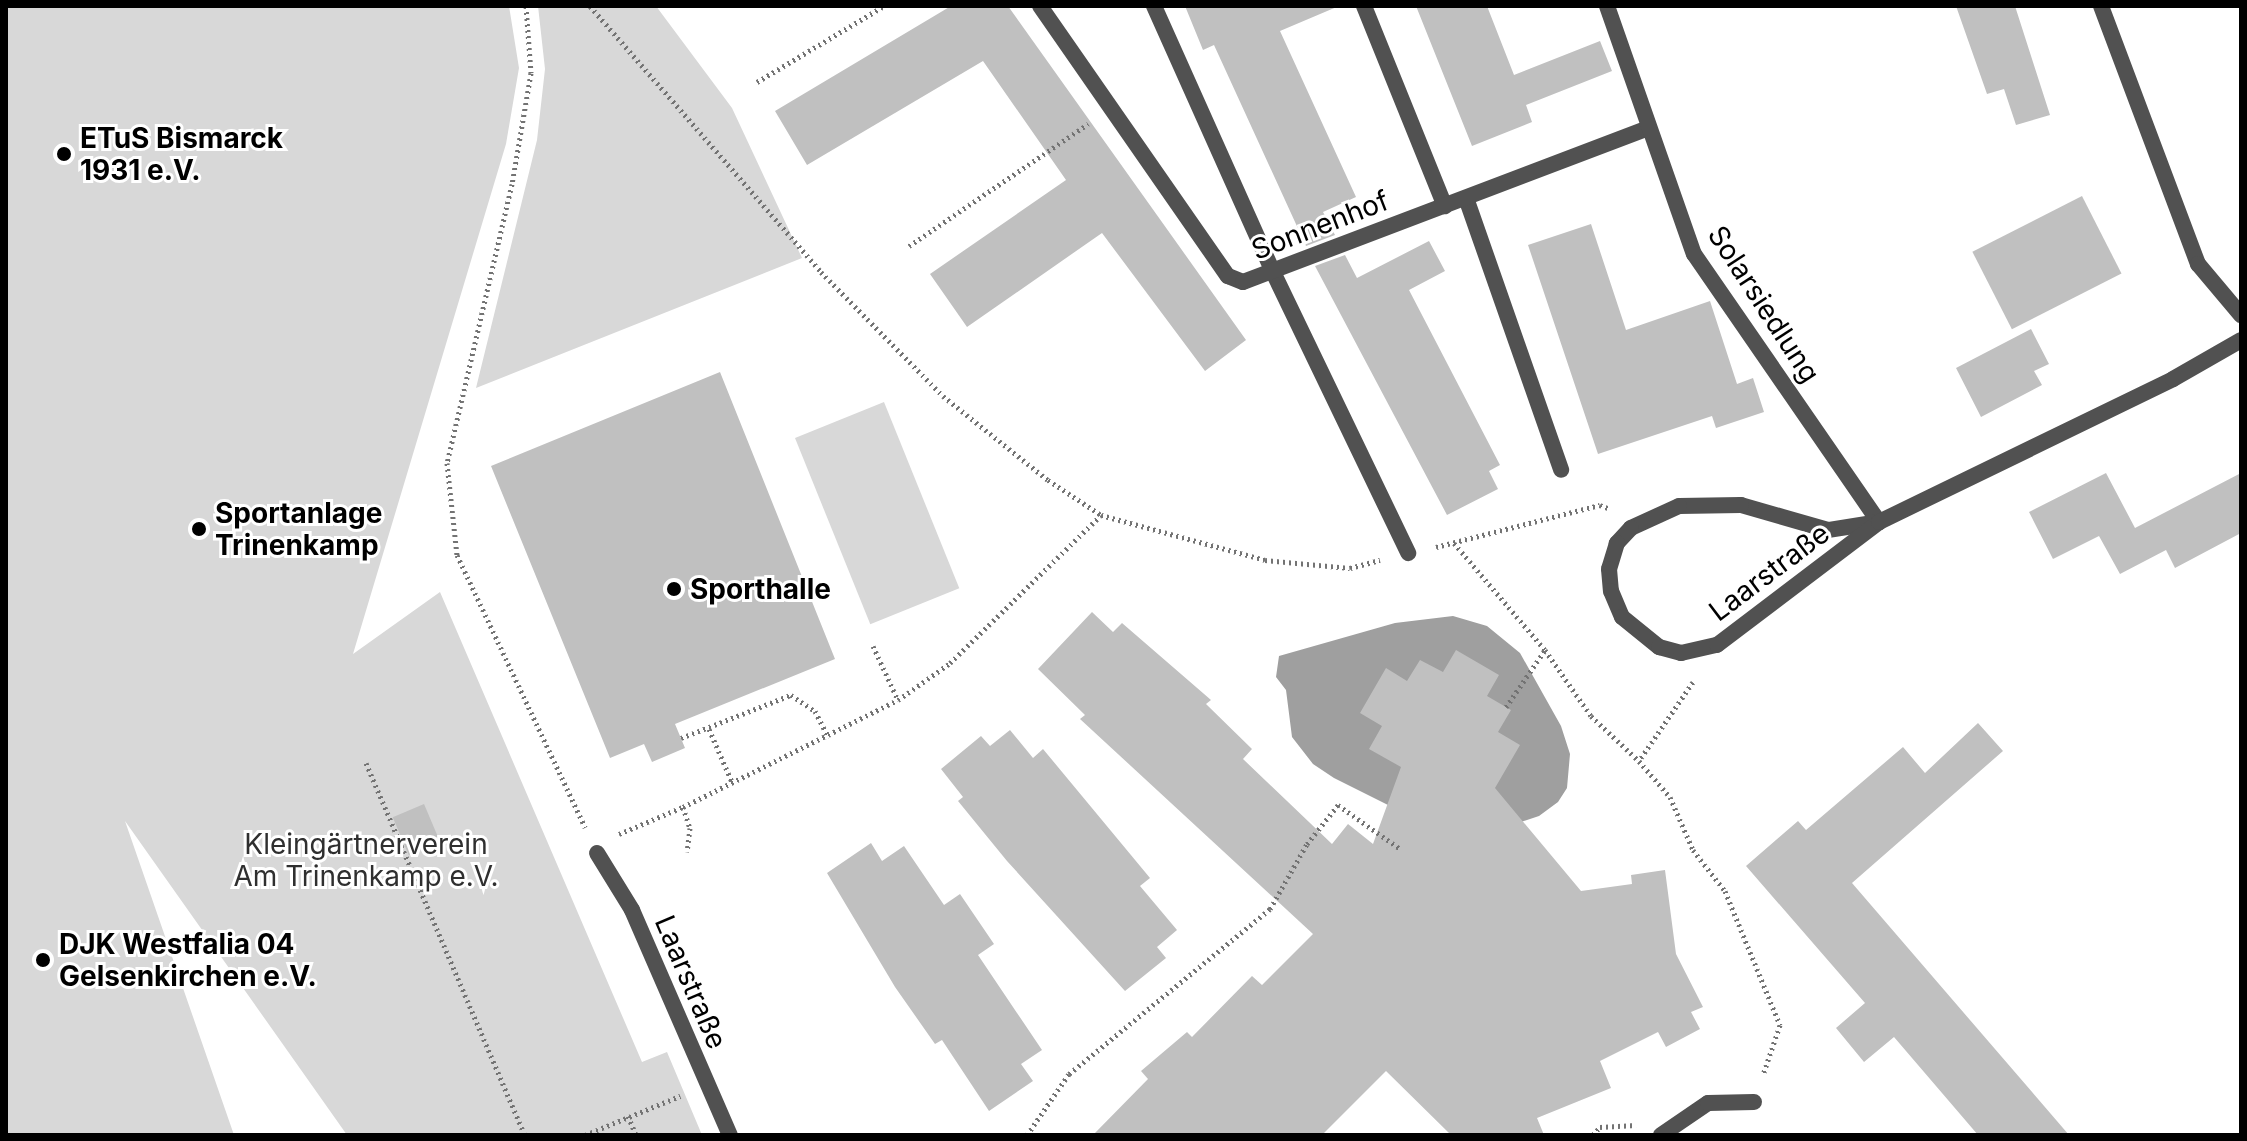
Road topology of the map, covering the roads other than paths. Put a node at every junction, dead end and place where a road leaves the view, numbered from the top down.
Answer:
1 (1040, 6) edge
2 (1154, 6) edge
3 (1364, 6) edge
4 (1607, 6) edge
5 (2101, 6) edge
6 (1648, 128) junction
7 (1466, 198) junction
8 (1445, 206) junction
9 (1273, 272) junction
10 (2241, 315) edge
11 (2241, 340) edge
12 (1561, 470) dead end
13 (1879, 522) junction
14 (1408, 553) road end
15 (597, 853) road end
16 (1754, 1102) road end
17 (1663, 1132) edge
18 (730, 1135) edge

1 - 9 street, Sonnenhof
2 - 9 street
3 - 8 street
4 - 6 street, Solarsiedlung
5 - 10 street
6 - 7 street, Sonnenhof
6 - 13 street, Solarsiedlung
7 - 8 street, Sonnenhof
7 - 12 street
8 - 9 street, Sonnenhof
9 - 14 street
11 - 13 street, Laarstraße
13 - 13 street, Laarstraße
15 - 18 street, Laarstraße
16 - 17 street

